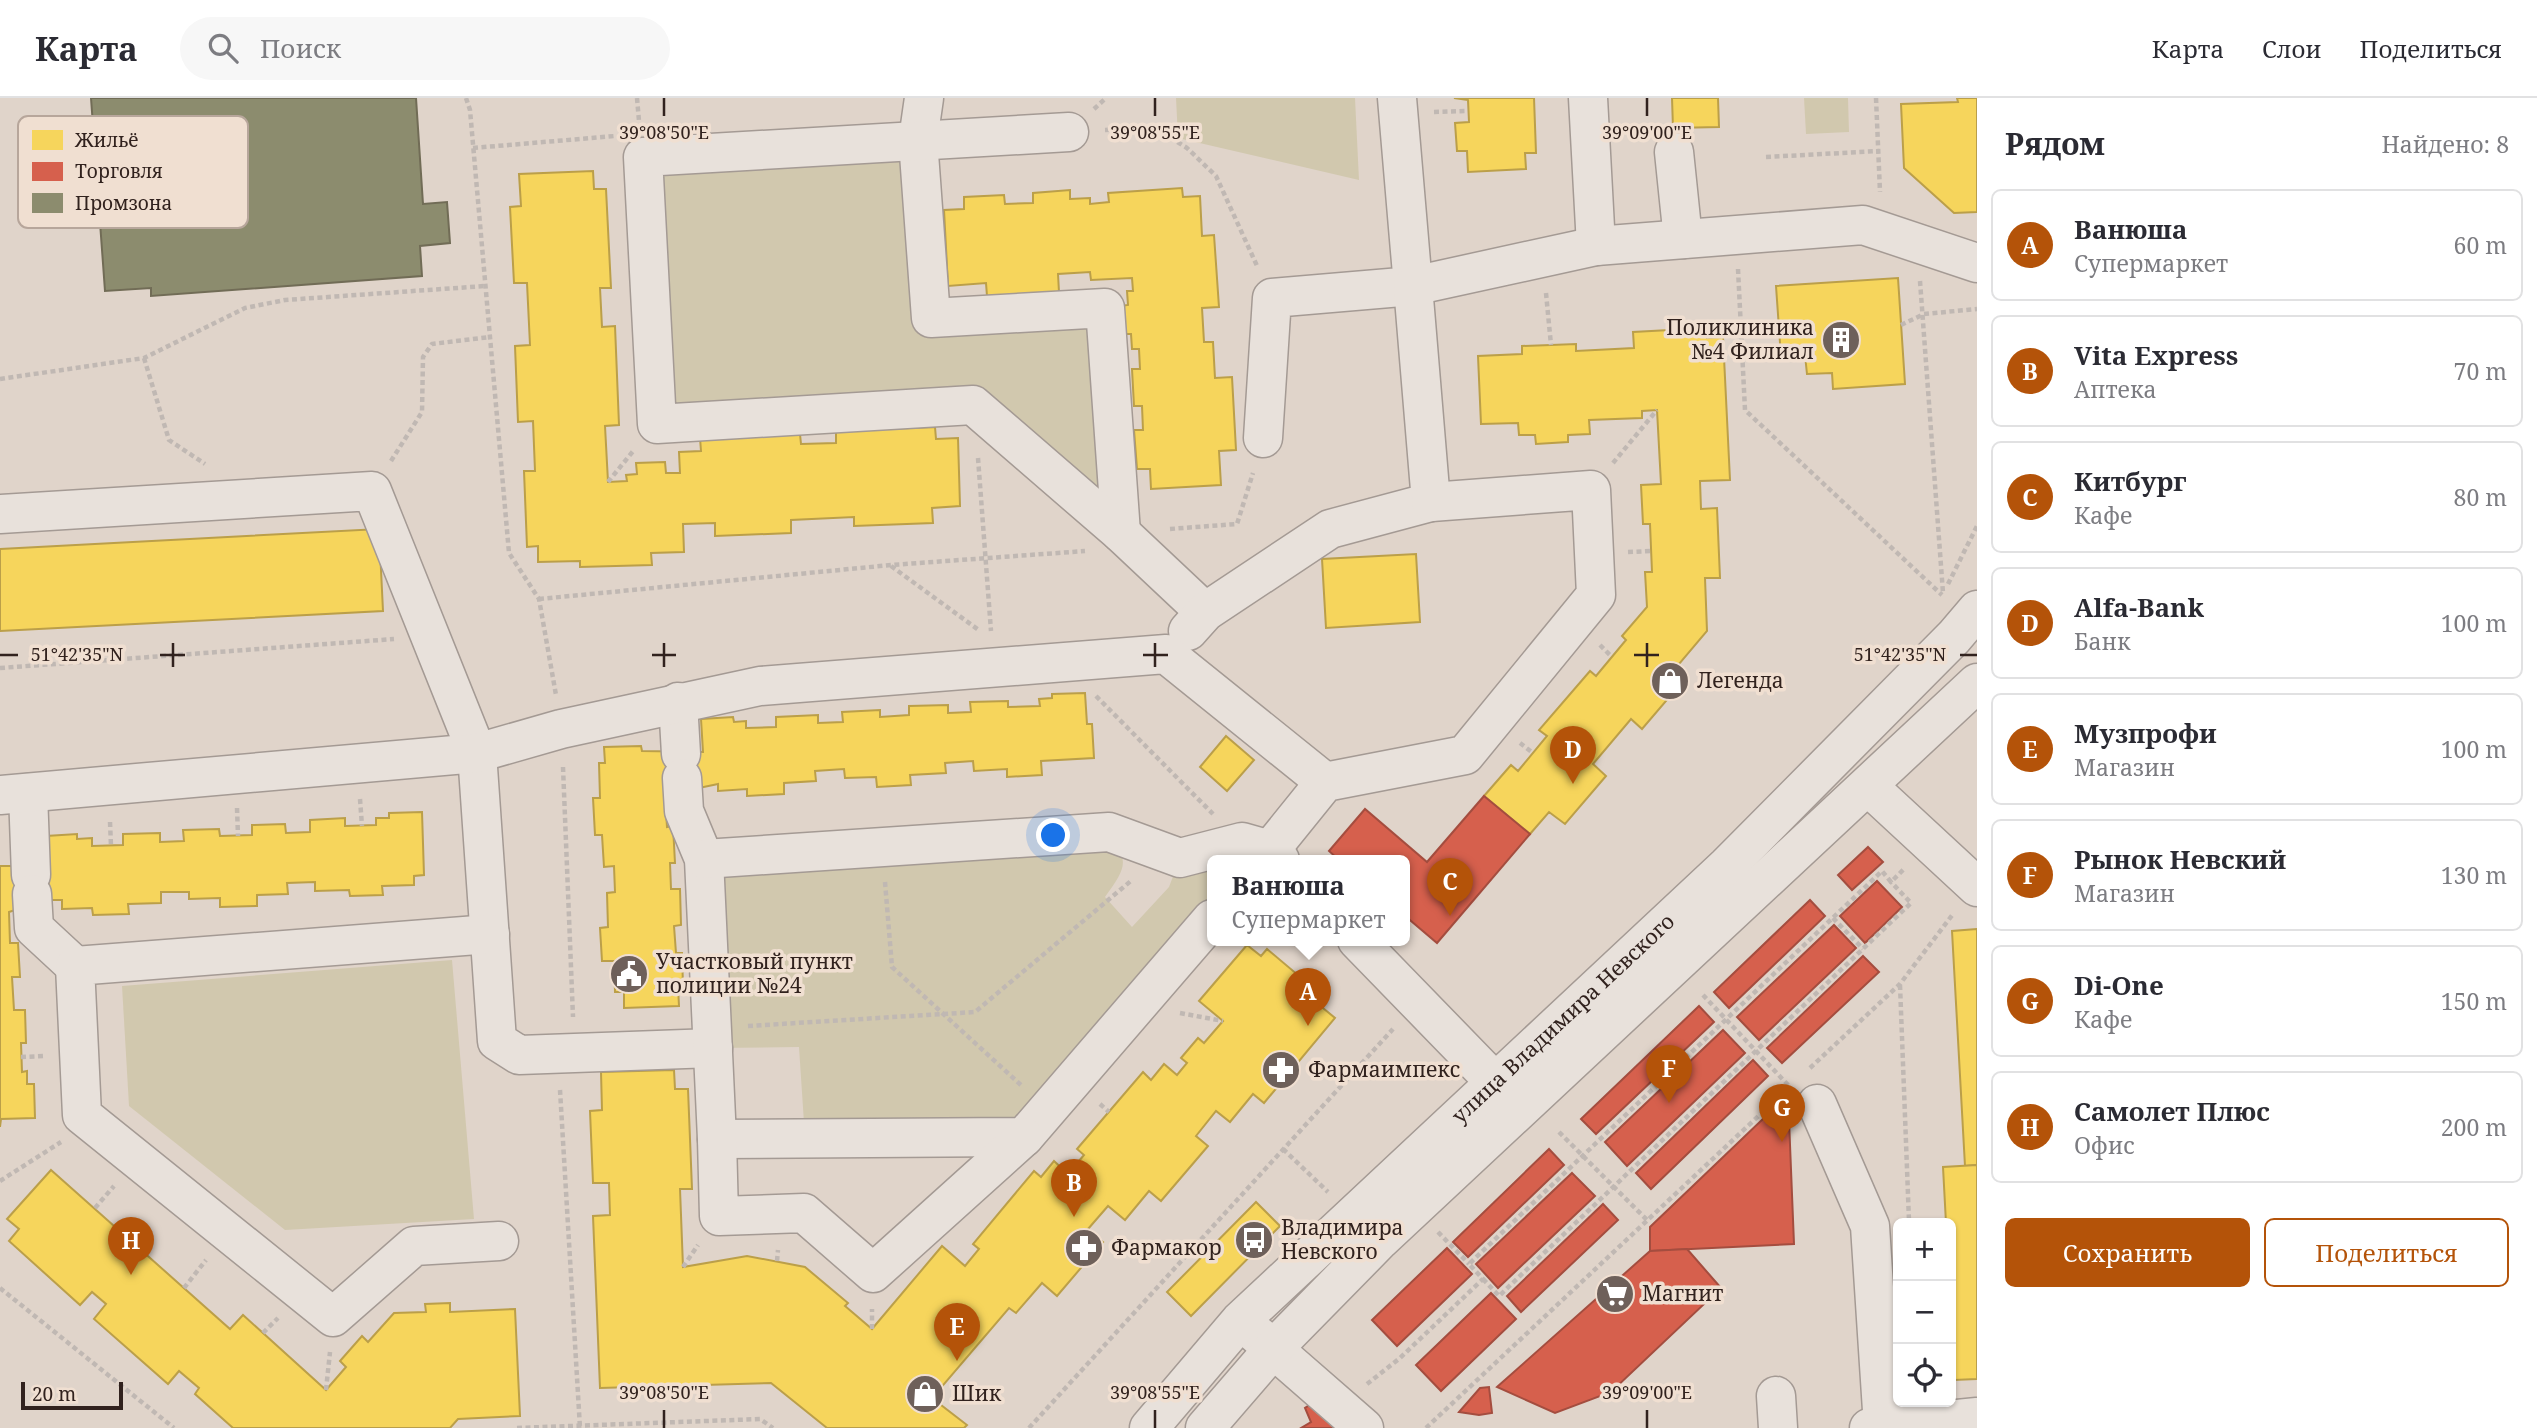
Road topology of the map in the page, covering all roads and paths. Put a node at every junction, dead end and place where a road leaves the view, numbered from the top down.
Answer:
1 (466, 98) edge
2 (924, 98) edge
3 (1397, 98) edge
4 (1588, 98) edge
5 (1876, 98) edge
6 (1069, 132) joint
7 (626, 135) dead end
8 (918, 140) junction
9 (473, 148) junction
10 (1879, 150) junction
11 (1674, 152) dead end
12 (1766, 157) dead end
13 (1882, 231) junction
14 (1737, 235) junction
15 (1683, 239) junction
16 (1596, 246) junction
17 (1542, 258) junction
18 (1977, 263) edge
19 (485, 286) junction
20 (1413, 286) junction
21 (1272, 298) junction
22 (1920, 301) dead end
23 (1977, 309) edge
24 (1924, 314) junction
25 (1901, 325) dead end
26 (490, 337) junction
27 (1551, 345) dead end
28 (144, 358) junction
29 (0, 379) edge
30 (974, 405) junction
31 (1657, 410) dead end
32 (1263, 438) joint
33 (209, 466) dead end
34 (1591, 490) junction
35 (372, 491) junction
36 (1431, 502) junction
37 (0, 514) edge
38 (1129, 540) junction
39 (985, 558) junction
40 (891, 565) junction
41 (539, 599) junction
42 (1205, 612) junction
43 (1958, 614) edge
44 (430, 636) junction
45 (1166, 654) junction
46 (1063, 663) junction
47 (0, 668) edge
48 (1977, 683) edge
49 (678, 702) junction
50 (561, 729) junction
51 (477, 753) junction
52 (1325, 782) junction
53 (1869, 787) junction
54 (14, 794) edge
55 (883, 848) junction
56 (1164, 852) junction
57 (1264, 853) edge
58 (1230, 855) edge
59 (1207, 856) edge
60 (704, 859) junction
61 (1903, 870) dead end
62 (1891, 882) junction
63 (1975, 887) edge
64 (1833, 918) junction
65 (1207, 925) edge
66 (489, 934) junction
67 (1363, 946) edge
68 (1863, 949) junction
69 (75, 966) junction
70 (1900, 984) junction
71 (1703, 995) dead end
72 (1418, 1003) junction
73 (942, 1014) junction
74 (1727, 1019) junction
75 (712, 1038) junction
76 (1756, 1051) junction
77 (567, 1053) junction
78 (1494, 1082) junction
79 (1803, 1095) junction
80 (82, 1115) junction
81 (1036, 1123) junction
82 (1559, 1132) dead end
83 (717, 1139) junction
84 (1583, 1156) junction
85 (0, 1181) edge
86 (1614, 1187) junction
87 (1909, 1218) edge
88 (1647, 1220) junction
89 (1445, 1240) dead end
90 (499, 1241) dead end
91 (1469, 1264) junction
92 (1483, 1279) junction
93 (0, 1288) edge
94 (1240, 1321) junction
95 (1274, 1348) junction
96 (1351, 1417) edge
97 (1977, 1417) edge
98 (580, 1426) edge
99 (1896, 1426) edge
100 (174, 1428) edge
101 (517, 1428) edge
102 (773, 1428) edge
103 (1028, 1428) edge
104 (1149, 1428) edge
105 (1205, 1428) edge
106 (1426, 1428) edge

1 - 9 path
2 - 8 street
3 - 20 street
4 - 16 street
5 - 10 path
6 - 8 street
6 - 21 path
7 - 9 path
8 - 30 street
8 - 38 street
9 - 19 path
10 - 12 path
10 - 13 path
11 - 15 street
13 - 14 street
13 - 18 street
14 - 15 street
14 - 43 path
15 - 16 street
16 - 17 street
17 - 20 street
17 - 27 path
19 - 26 path
19 - 28 path
20 - 21 street
20 - 36 street
21 - 32 street
22 - 24 path
23 - 24 path
24 - 25 path
24 - 43 path
26 - 35 path
26 - 41 path
28 - 29 path
28 - 33 path
30 - 38 street
30 - 39 path
31 - 34 path
32 - 38 path
34 - 36 street
34 - 52 street
35 - 37 street
35 - 44 street
36 - 42 street
38 - 39 path
38 - 42 street
39 - 40 path
39 - 40 path
40 - 41 path
41 - 50 path
42 - 45 street
43 - 78 street, улица Владимира Невского
44 - 47 path
44 - 51 street
45 - 46 street
45 - 52 street
46 - 49 street
46 - 57 path
48 - 53 street, улица Владимира Невского
49 - 50 street
49 - 60 street
50 - 51 street
50 - 77 path
51 - 54 street
51 - 66 street
52 - 57 street
53 - 63 street
53 - 95 street, улица Владимира Невского
54 - 69 street
55 - 56 street
55 - 60 street
55 - 73 path
56 - 59 street
56 - 73 path
57 - 58 street
60 - 75 street
61 - 62 path
62 - 64 path
62 - 68 path
63 - 70 path
64 - 68 path
64 - 74 path
65 - 81 street
66 - 69 street
66 - 77 street
67 - 72 street
68 - 76 path
69 - 80 street
70 - 79 path
70 - 87 path
71 - 74 path
72 - 78 street
72 - 103 path
73 - 75 path
73 - 81 path
74 - 76 path
74 - 84 path
75 - 77 street
75 - 83 street
76 - 79 path
76 - 86 path
77 - 98 path
78 - 94 street, улица Владимира Невского
79 - 88 path
79 - 99 street
80 - 85 path
80 - 90 street
81 - 83 street
81 - 83 street
82 - 84 path
84 - 86 path
84 - 91 path
86 - 88 path
86 - 92 path
88 - 106 path
89 - 91 path
91 - 92 path
92 - 96 path
93 - 100 path
94 - 95 street
94 - 104 street, улица Владимира Невского
95 - 96 street
95 - 105 street, улица Владимира Невского
97 - 99 street
98 - 101 path
98 - 102 path

